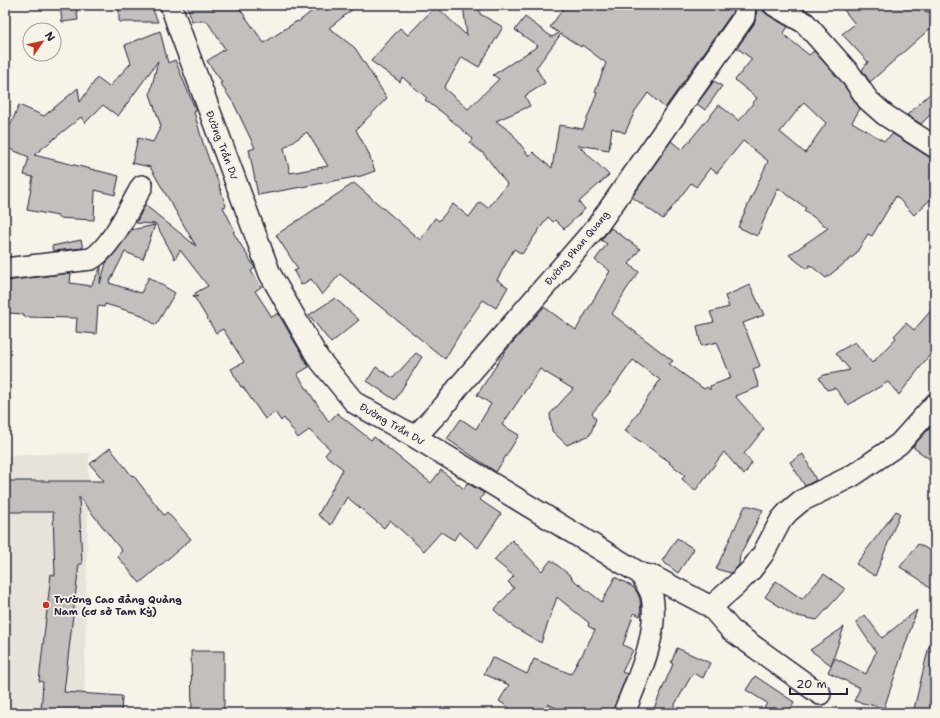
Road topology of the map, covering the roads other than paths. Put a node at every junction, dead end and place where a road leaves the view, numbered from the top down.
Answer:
1 (171, 5) edge
2 (746, 5) edge
3 (774, 5) edge
4 (935, 147) edge
5 (142, 186) dead end
6 (5, 269) edge
7 (935, 404) edge
8 (416, 437) junction
9 (641, 574) junction
10 (711, 607) junction
11 (820, 694) dead end
12 (624, 713) edge

1 - 8 street, Đường Trần Dư
2 - 8 street, Đường Phan Quang
3 - 4 street
5 - 6 street
7 - 10 street
8 - 9 street, Đường Trần Dư
9 - 10 street
9 - 12 street, Đường Trần Dư
10 - 11 street

